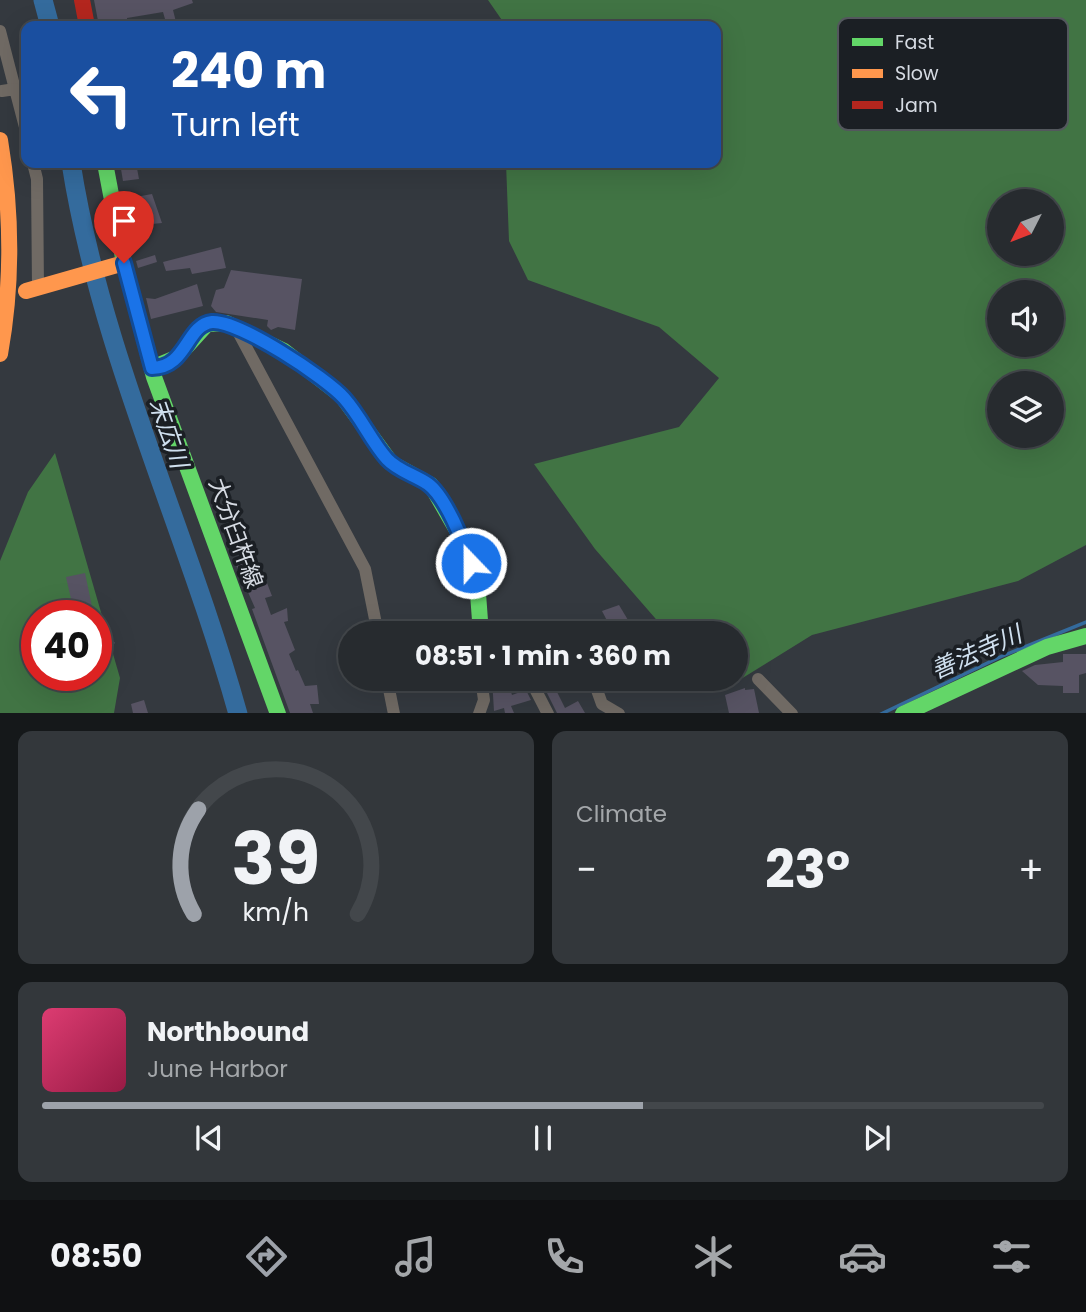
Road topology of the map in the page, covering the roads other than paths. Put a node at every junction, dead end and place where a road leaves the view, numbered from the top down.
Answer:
1 (82, 0) edge
2 (85, 21) edge
3 (0, 31) edge
4 (21, 119) edge
5 (0, 140) edge
6 (34, 168) edge
7 (106, 168) edge
8 (119, 265) junction
9 (32, 289) joint
10 (236, 328) junction
11 (0, 354) edge
12 (152, 368) junction
13 (375, 621) edge
14 (481, 621) edge
15 (1086, 636) edge
16 (758, 679) dead end
17 (389, 691) edge
18 (483, 691) edge
19 (536, 691) edge
20 (597, 691) edge
21 (278, 713) edge
22 (394, 713) edge
23 (479, 713) edge
24 (548, 713) edge
25 (619, 713) edge
26 (792, 713) edge
27 (903, 713) edge

1 - 2 main road
3 - 4 street
5 - 11 main road
6 - 9 street
7 - 8 main road, 大分臼杵線
8 - 9 main road
8 - 12 main road, 大分臼杵線
10 - 12 main road
10 - 13 street
10 - 14 main road
12 - 21 main road, 大分臼杵線
15 - 27 main road
16 - 26 street
17 - 22 street
18 - 23 street
19 - 24 street
20 - 25 street

